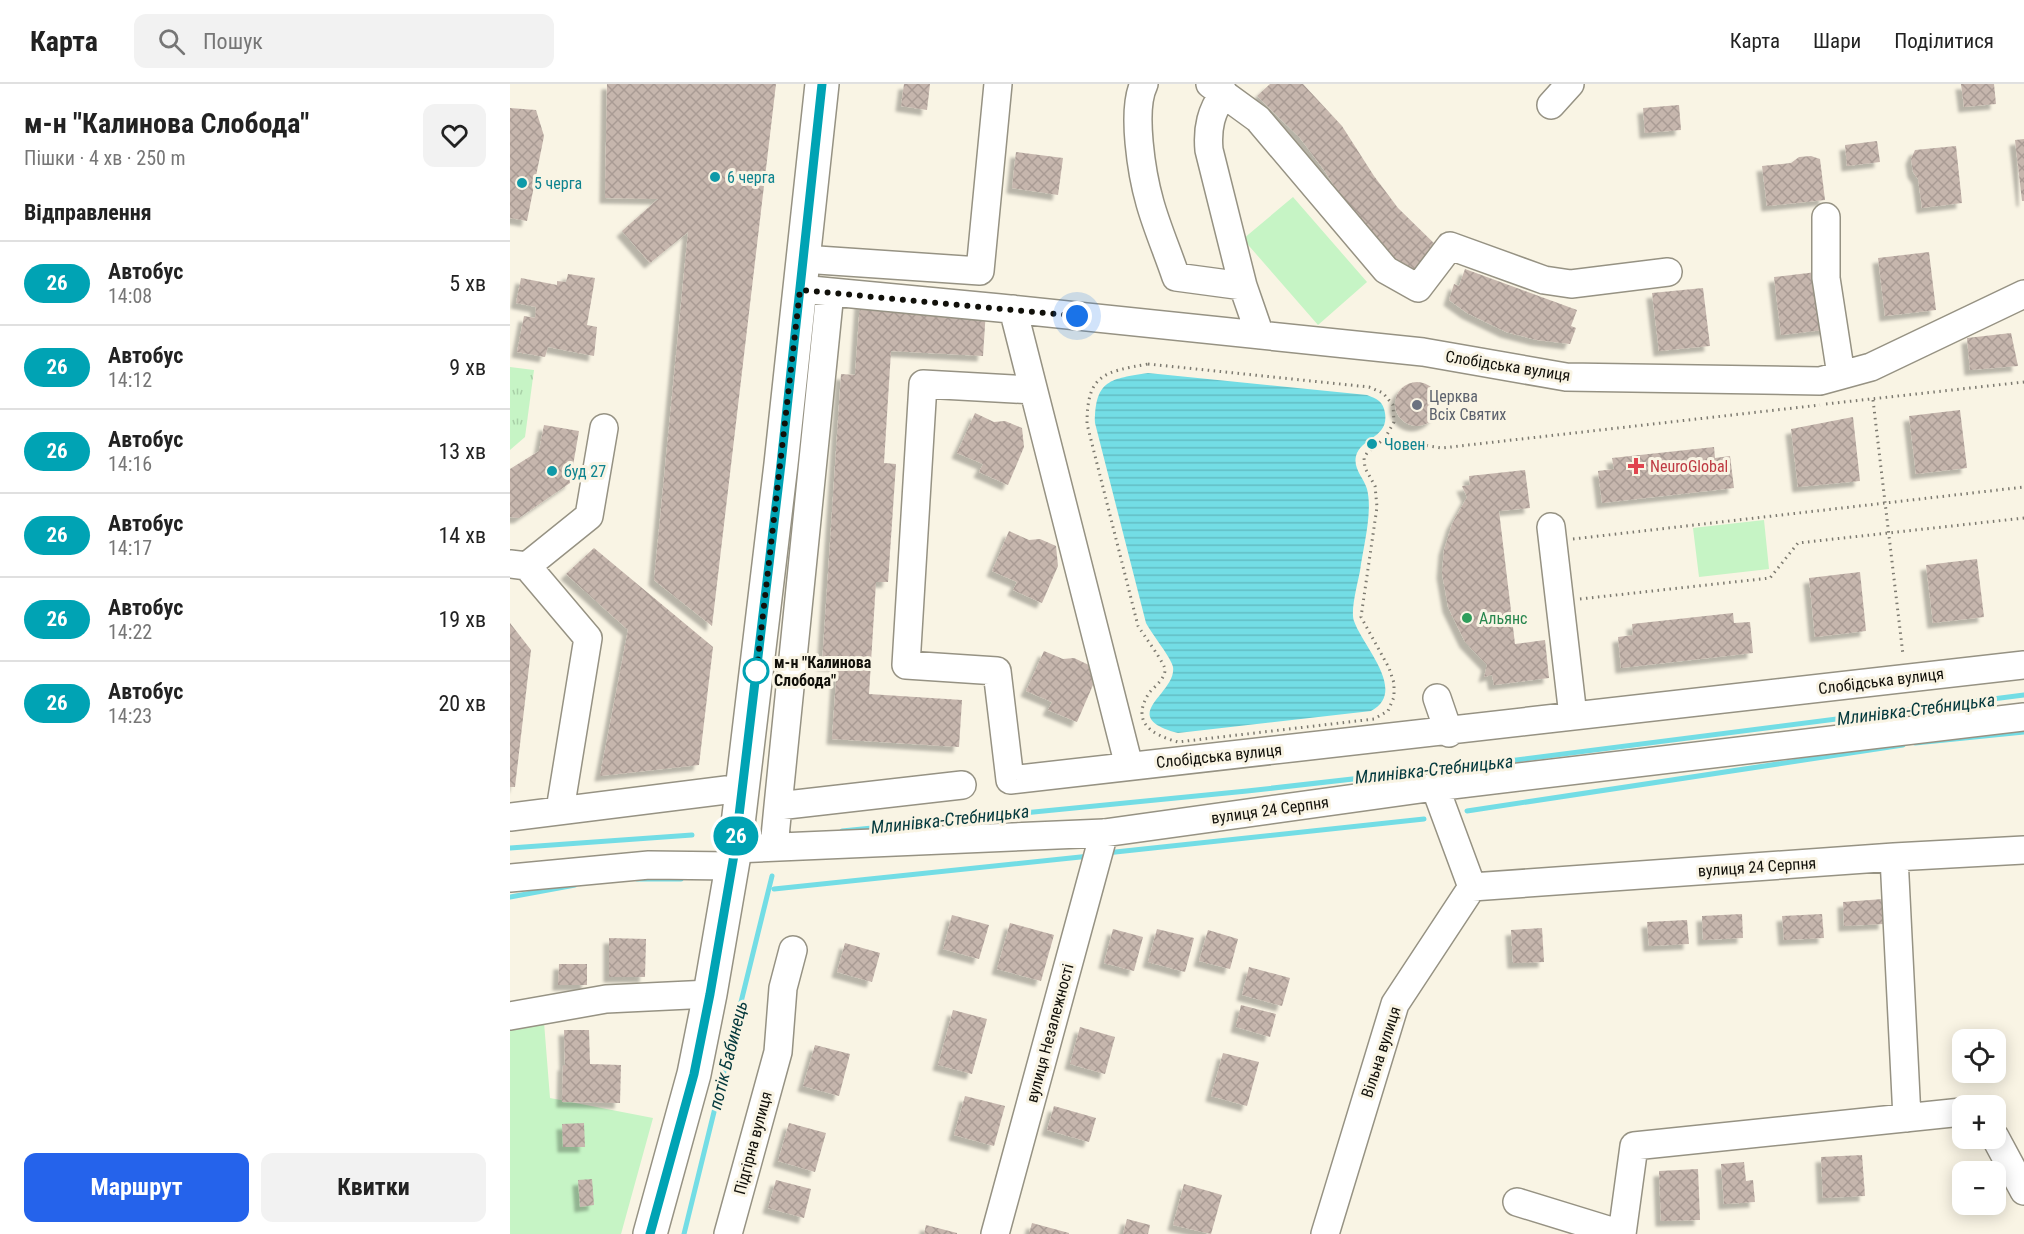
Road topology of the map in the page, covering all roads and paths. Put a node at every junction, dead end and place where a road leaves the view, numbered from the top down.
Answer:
1 (822, 84) edge
2 (998, 84) edge
3 (1144, 84) edge
4 (1570, 84) edge
5 (1217, 88) edge
6 (1551, 105) dead end
7 (1826, 217) dead end
8 (1668, 272) dead end
9 (811, 280) junction
10 (1243, 286) junction
11 (2024, 294) edge
12 (1013, 309) junction
13 (1260, 335) junction
14 (1841, 375) junction
15 (2024, 382) edge
16 (1033, 390) junction
17 (1873, 399) junction
18 (604, 428) dead end
19 (1385, 438) junction
20 (2024, 487) edge
21 (1886, 503) junction
22 (2024, 518) edge
23 (1889, 533) junction
24 (1552, 534) joint
25 (519, 565) edge
26 (1560, 602) junction
27 (2024, 665) edge
28 (1906, 678) junction
29 (1437, 698) dead end
30 (1573, 716) junction
31 (2024, 717) edge
32 (1449, 731) junction
33 (1129, 766) junction
34 (962, 785) dead end
35 (1435, 788) junction
36 (726, 790) dead end
37 (778, 806) junction
38 (560, 810) junction
39 (510, 817) edge
40 (1104, 833) junction
41 (774, 847) junction
42 (2024, 850) edge
43 (733, 857) junction
44 (1894, 857) junction
45 (510, 878) edge
46 (1472, 887) junction
47 (793, 950) dead end
48 (710, 994) junction
49 (510, 1016) edge
50 (1952, 1113) edge
51 (1907, 1118) junction
52 (2001, 1149) edge
53 (2024, 1191) edge
54 (1517, 1202) dead end
55 (650, 1234) edge
56 (728, 1234) edge
57 (995, 1234) edge
58 (1325, 1234) edge
59 (1622, 1234) edge

1 - 9 main road
2 - 9 street
3 - 10 street
4 - 6 street
5 - 8 street
5 - 10 street
7 - 14 street
9 - 12 street, Слобідська вулиця
9 - 37 street
9 - 43 main road
10 - 13 street
11 - 14 street, Слобідська вулиця
12 - 13 street, Слобідська вулиця
12 - 16 street
13 - 14 street, Слобідська вулиця
15 - 17 path
16 - 33 street
16 - 33 street, Слобідська вулиця
17 - 19 path
17 - 21 path
18 - 25 street
19 - 19 path
20 - 21 path
21 - 23 path
21 - 24 path
22 - 23 path
23 - 26 path
23 - 28 path
24 - 26 street
25 - 38 street
26 - 30 street
27 - 28 street, Слобідська вулиця
28 - 30 street, Слобідська вулиця
29 - 32 street
30 - 32 street, Слобідська вулиця
31 - 35 street, вулиця 24 Серпня
32 - 33 street, Слобідська вулиця
34 - 37 street
35 - 40 street, вулиця 24 Серпня
35 - 46 street
36 - 38 street
37 - 41 street
38 - 39 street
40 - 41 street, вулиця 24 Серпня
40 - 57 street, вулиця Незалежності
41 - 43 street, вулиця 24 Серпня
42 - 44 street, вулиця 24 Серпня
43 - 45 street, вулиця 24 Серпня
43 - 48 main road
44 - 46 street, вулиця 24 Серпня
44 - 51 street
46 - 58 street, Вільна вулиця
47 - 56 street, Підгірна вулиця
48 - 49 street
48 - 55 main road
50 - 51 street
51 - 59 street
52 - 53 street
54 - 59 street

